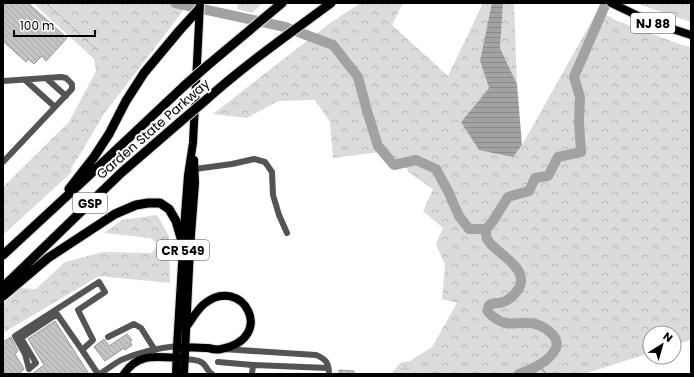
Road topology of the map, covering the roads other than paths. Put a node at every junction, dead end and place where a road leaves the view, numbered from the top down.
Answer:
1 (282, 3) edge
2 (331, 3) edge
3 (614, 5) edge
4 (200, 9) edge
5 (691, 35) edge
6 (46, 78) junction
7 (26, 80) junction
8 (3, 81) edge
9 (66, 96) junction
10 (55, 107) junction
11 (193, 143) junction
12 (3, 162) edge
13 (194, 169) junction
14 (57, 205) junction
15 (288, 233) dead end
16 (184, 248) junction
17 (3, 255) edge
18 (3, 287) edge
19 (3, 296) edge
20 (187, 327) junction
21 (108, 336) dead end
22 (181, 347) junction
23 (220, 349) junction
24 (82, 350) junction
25 (154, 353) junction
26 (181, 358) junction
27 (218, 362) dead end
28 (253, 365) junction
29 (329, 371) edge
30 (99, 374) edge
31 (124, 374) edge
32 (178, 374) edge
33 (212, 374) edge
34 (252, 374) edge

1 - 14 highway, Garden State Parkway / GSP, bridge
2 - 18 highway, Garden State Parkway / GSP, bridge
3 - 5 main road, NJ 88
4 - 11 main road, CR 549
4 - 14 highway
6 - 7 lane
6 - 9 lane
6 - 9 lane
7 - 8 lane
7 - 10 lane
9 - 10 lane
10 - 12 lane
11 - 13 main road, CR 549
11 - 16 main road, CR 549
13 - 15 lane
13 - 20 main road, CR 549
14 - 17 highway, Garden State Parkway / GSP
16 - 19 highway
16 - 22 main road, CR 549
20 - 22 main road, CR 549
20 - 23 main road
21 - 25 lane
22 - 23 main road
22 - 25 lane
22 - 26 main road, CR 549
23 - 29 lane
24 - 24 lane
24 - 30 lane
25 - 26 main road
25 - 30 lane
25 - 31 main road
26 - 32 main road, CR 549
26 - 33 lane
27 - 28 lane
28 - 29 lane
28 - 34 lane

